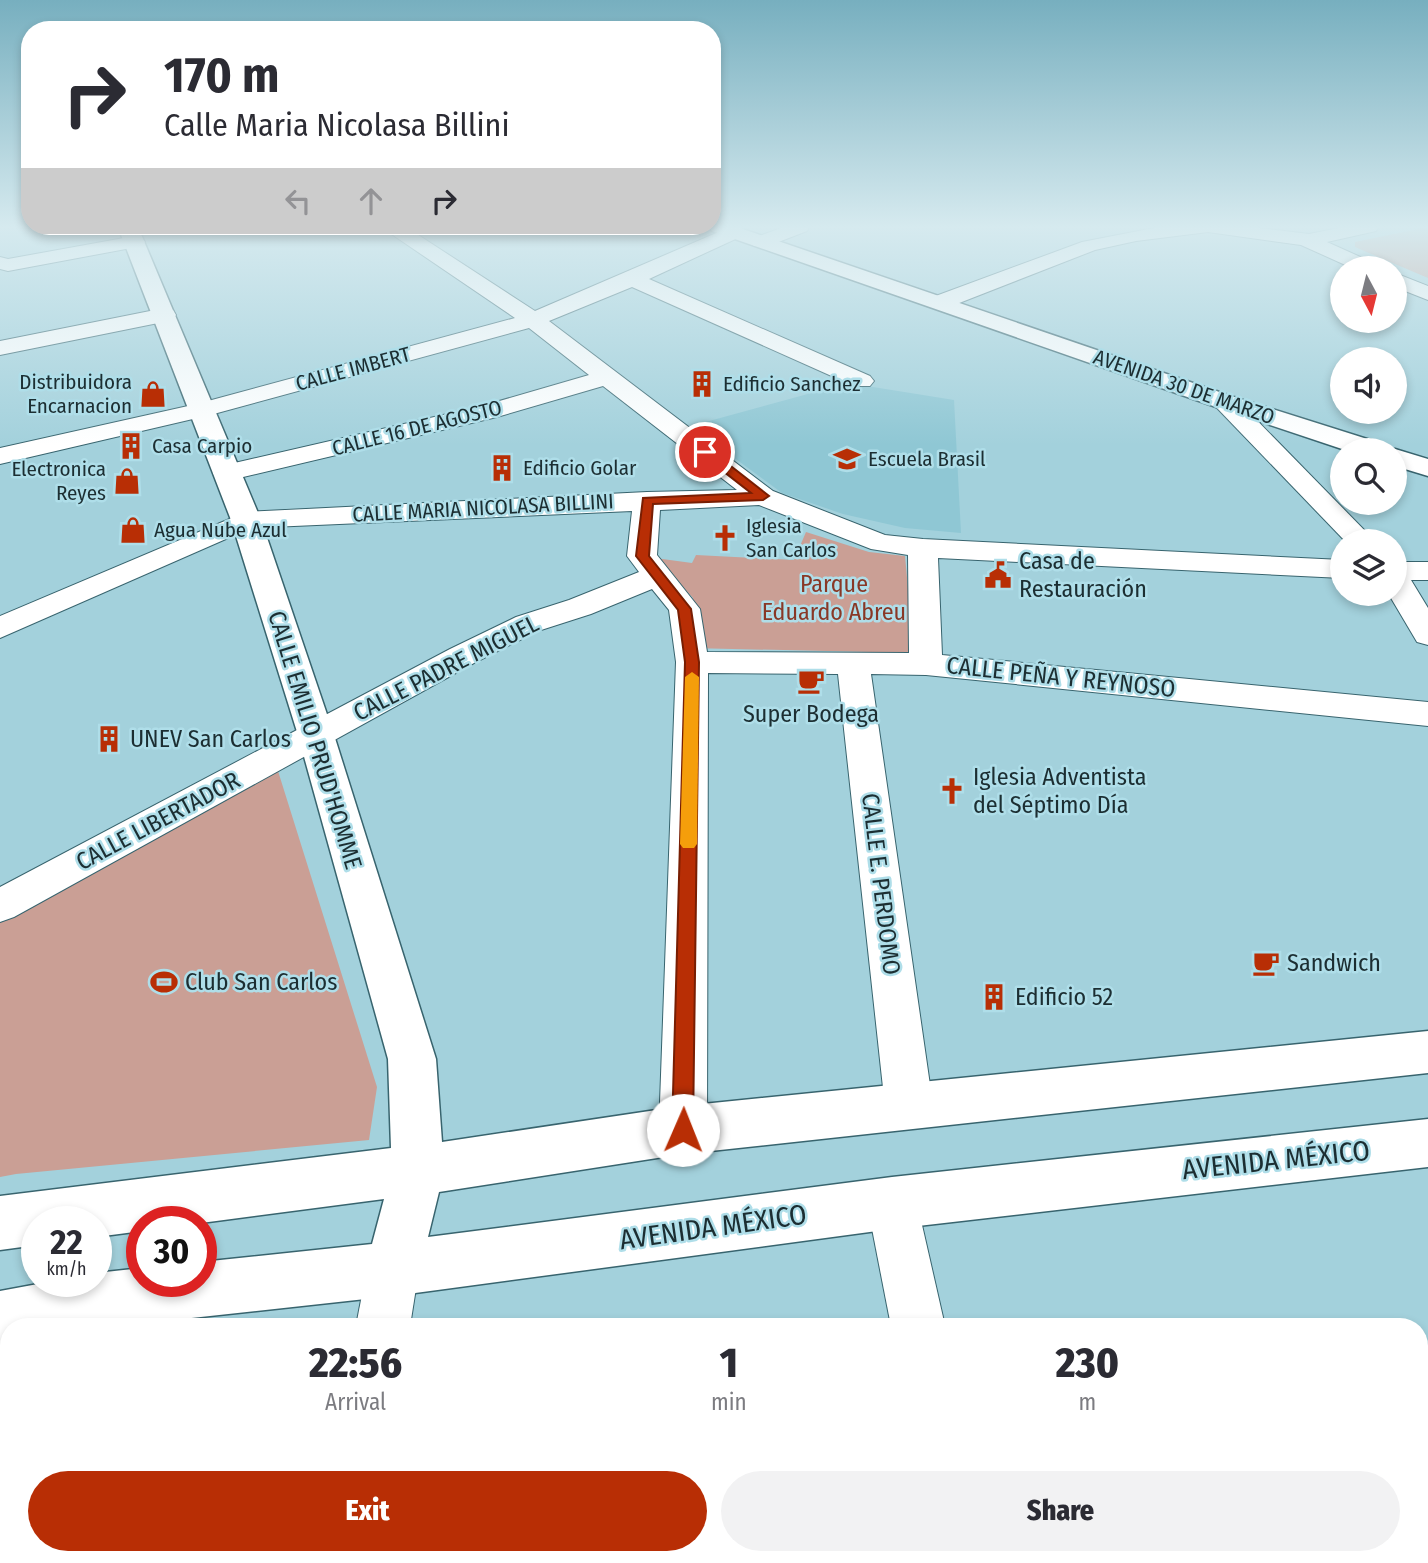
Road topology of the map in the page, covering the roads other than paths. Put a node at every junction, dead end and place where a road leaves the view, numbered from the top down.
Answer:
1 (158, 300) edge
2 (503, 300) edge
3 (581, 300) edge
4 (679, 300) edge
5 (935, 300) edge
6 (946, 300) edge
7 (941, 302) junction
8 (164, 315) junction
9 (533, 320) junction
10 (0, 348) edge
11 (607, 377) junction
12 (862, 381) dead end
13 (1225, 402) junction
14 (201, 410) junction
15 (1336, 438) edge
16 (0, 456) edge
17 (1407, 461) edge
18 (1428, 468) edge
19 (226, 473) junction
20 (763, 496) junction
21 (647, 500) junction
22 (246, 520) junction
23 (1349, 529) edge
24 (923, 548) junction
25 (1330, 568) edge
26 (1407, 571) edge
27 (1428, 572) edge
28 (657, 576) junction
29 (1407, 599) edge
30 (0, 628) edge
31 (1428, 635) edge
32 (692, 662) junction
33 (853, 662) junction
34 (926, 664) junction
35 (1428, 714) edge
36 (316, 735) junction
37 (0, 906) edge
38 (1428, 1052) edge
39 (909, 1106) junction
40 (683, 1130) junction
41 (1428, 1143) edge
42 (418, 1170) junction
43 (892, 1203) junction
44 (0, 1223) edge
45 (393, 1269) junction
46 (5, 1318) edge
47 (384, 1318) edge
48 (916, 1318) edge

1 - 8 main road, CALLE EMILIO PRUD'HOMME
2 - 9 street
3 - 9 street, CALLE IMBERT
4 - 12 street
5 - 7 main road, AVENIDA 30 DE MARZO
6 - 7 street
7 - 13 main road, AVENIDA 30 DE MARZO
8 - 10 street
8 - 14 main road, CALLE EMILIO PRUD'HOMME
9 - 11 street
9 - 14 street, CALLE IMBERT
11 - 19 street, CALLE 16 DE AGOSTO
11 - 20 street
13 - 15 main road, AVENIDA 30 DE MARZO
13 - 23 street
14 - 16 street, CALLE IMBERT
14 - 19 main road, CALLE EMILIO PRUD'HOMME
17 - 18 main road
19 - 22 main road, CALLE EMILIO PRUD'HOMME
20 - 21 street, CALLE MARIA NICOLASA BILLINI
20 - 24 street
21 - 22 street, CALLE MARIA NICOLASA BILLINI
21 - 28 street
22 - 30 street
22 - 36 main road, CALLE EMILIO PRUD'HOMME
24 - 25 street
24 - 34 street
26 - 27 street
28 - 32 street
28 - 36 street, CALLE PADRE MIGUEL
29 - 31 street
32 - 33 street, CALLE PEÑA Y REYNOSO
32 - 40 street
33 - 34 street, CALLE PEÑA Y REYNOSO
33 - 39 street, CALLE E. PERDOMO
34 - 35 street, CALLE PEÑA Y REYNOSO
36 - 37 street, CALLE LIBERTADOR
36 - 42 main road, CALLE EMILIO PRUD'HOMME
38 - 39 main road
39 - 40 main road
40 - 42 main road
41 - 43 main road, AVENIDA MÉXICO
42 - 44 main road
42 - 45 main road, CALLE EMILIO PRUD'HOMME
43 - 45 main road, AVENIDA MÉXICO
43 - 48 street
45 - 46 main road, AVENIDA MÉXICO
45 - 47 street

